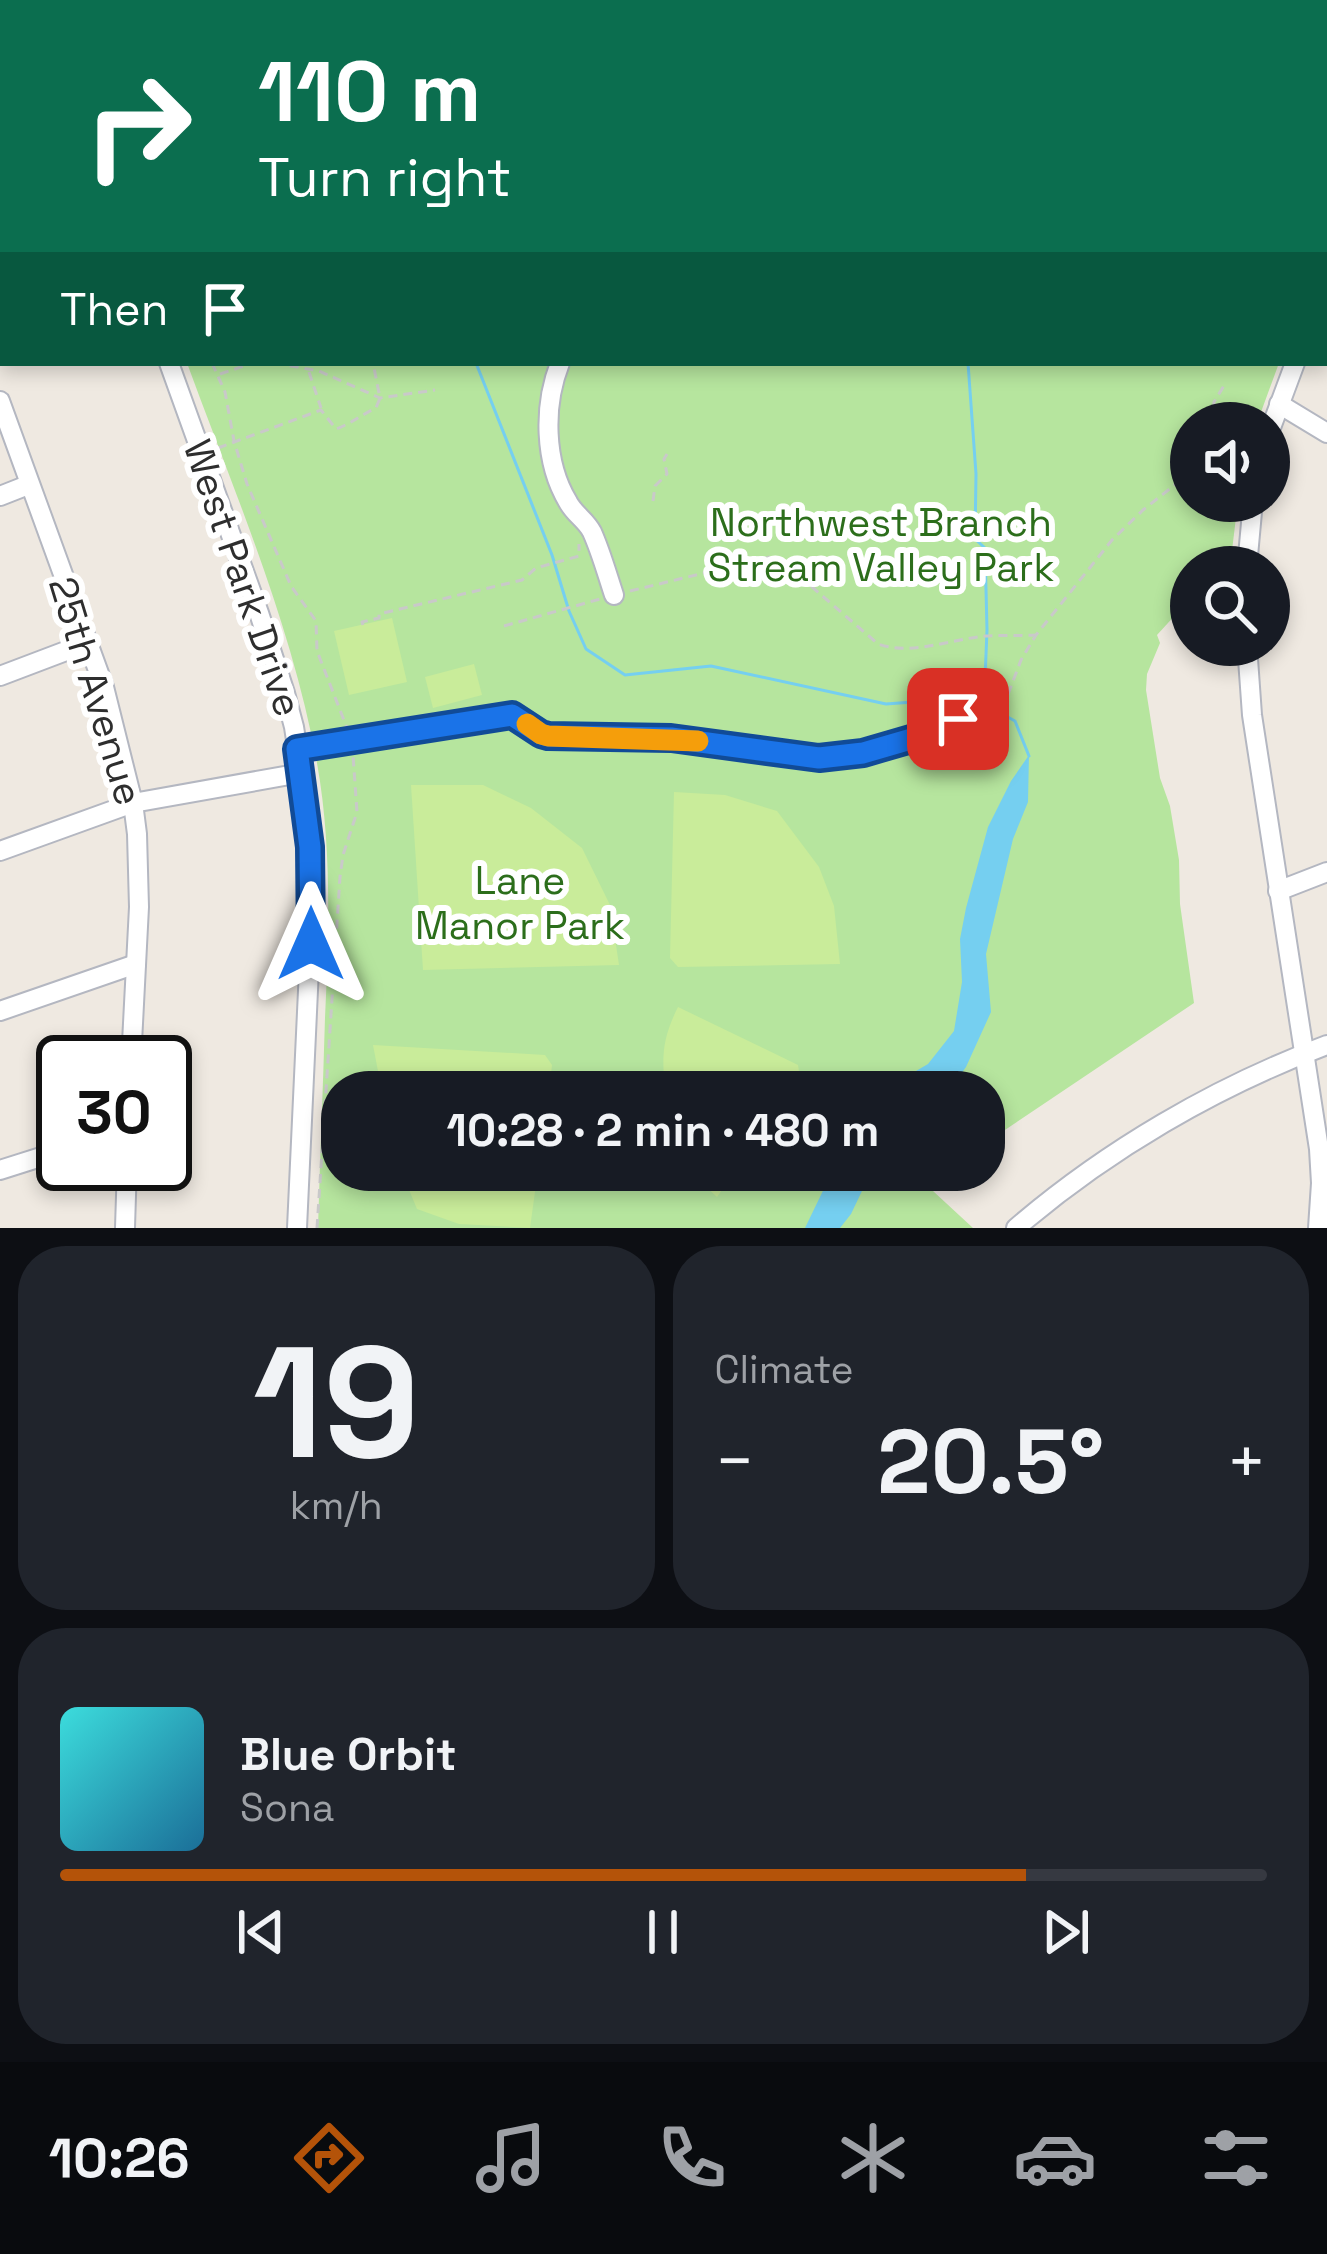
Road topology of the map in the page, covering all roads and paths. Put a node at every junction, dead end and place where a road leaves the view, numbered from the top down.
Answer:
1 (171, 366) edge
2 (244, 366) edge
3 (294, 366) edge
4 (320, 366) edge
5 (374, 366) edge
6 (559, 366) edge
7 (1293, 366) edge
8 (308, 368) junction
9 (319, 371) junction
10 (219, 374) dead end
11 (1225, 384) dead end
12 (435, 390) dead end
13 (380, 398) junction
14 (0, 401) edge
15 (1214, 402) edge
16 (1280, 402) edge
17 (321, 410) junction
18 (1290, 411) edge
19 (1327, 433) edge
20 (667, 454) dead end
21 (202, 455) junction
22 (28, 485) junction
23 (1170, 489) edge
24 (0, 496) edge
25 (653, 501) dead end
26 (579, 556) dead end
27 (619, 594) joint
28 (594, 600) dead end
29 (362, 625) dead end
30 (504, 626) dead end
31 (1036, 635) junction
32 (87, 643) junction
33 (1248, 666) edge
34 (0, 676) edge
35 (988, 721) dead end
36 (918, 737) dead end
37 (297, 749) junction
38 (301, 773) junction
39 (133, 803) junction
40 (0, 851) edge
41 (1327, 872) edge
42 (1278, 891) junction
43 (136, 964) junction
44 (0, 1012) edge
45 (132, 1035) edge
46 (1327, 1045) edge
47 (1304, 1053) junction
48 (36, 1159) edge
49 (0, 1170) edge
50 (126, 1191) edge
51 (125, 1228) edge
52 (297, 1228) edge
53 (1016, 1228) edge
54 (1318, 1228) edge

1 - 21 street, West Park Drive
2 - 10 path
3 - 8 path
4 - 9 path
5 - 13 path
6 - 27 street
7 - 16 street
8 - 9 path
8 - 17 path
9 - 13 path
11 - 15 path
12 - 13 path
13 - 17 path
14 - 22 street, 25th Avenue
17 - 21 path
18 - 19 street
20 - 25 path
21 - 37 street, West Park Drive
22 - 24 street
22 - 32 street, 25th Avenue
23 - 31 path
26 - 29 path
27 - 31 path
28 - 30 path
31 - 35 path
32 - 34 street
32 - 39 street, 25th Avenue
33 - 42 street
36 - 37 street
37 - 38 street, West Park Drive
38 - 39 street
38 - 52 street, West Park Drive
39 - 40 street
39 - 43 street, 25th Avenue
41 - 42 street
42 - 47 street
43 - 44 street
43 - 45 street, 25th Avenue
46 - 47 street
47 - 53 street
47 - 54 street
48 - 49 street
50 - 51 street

